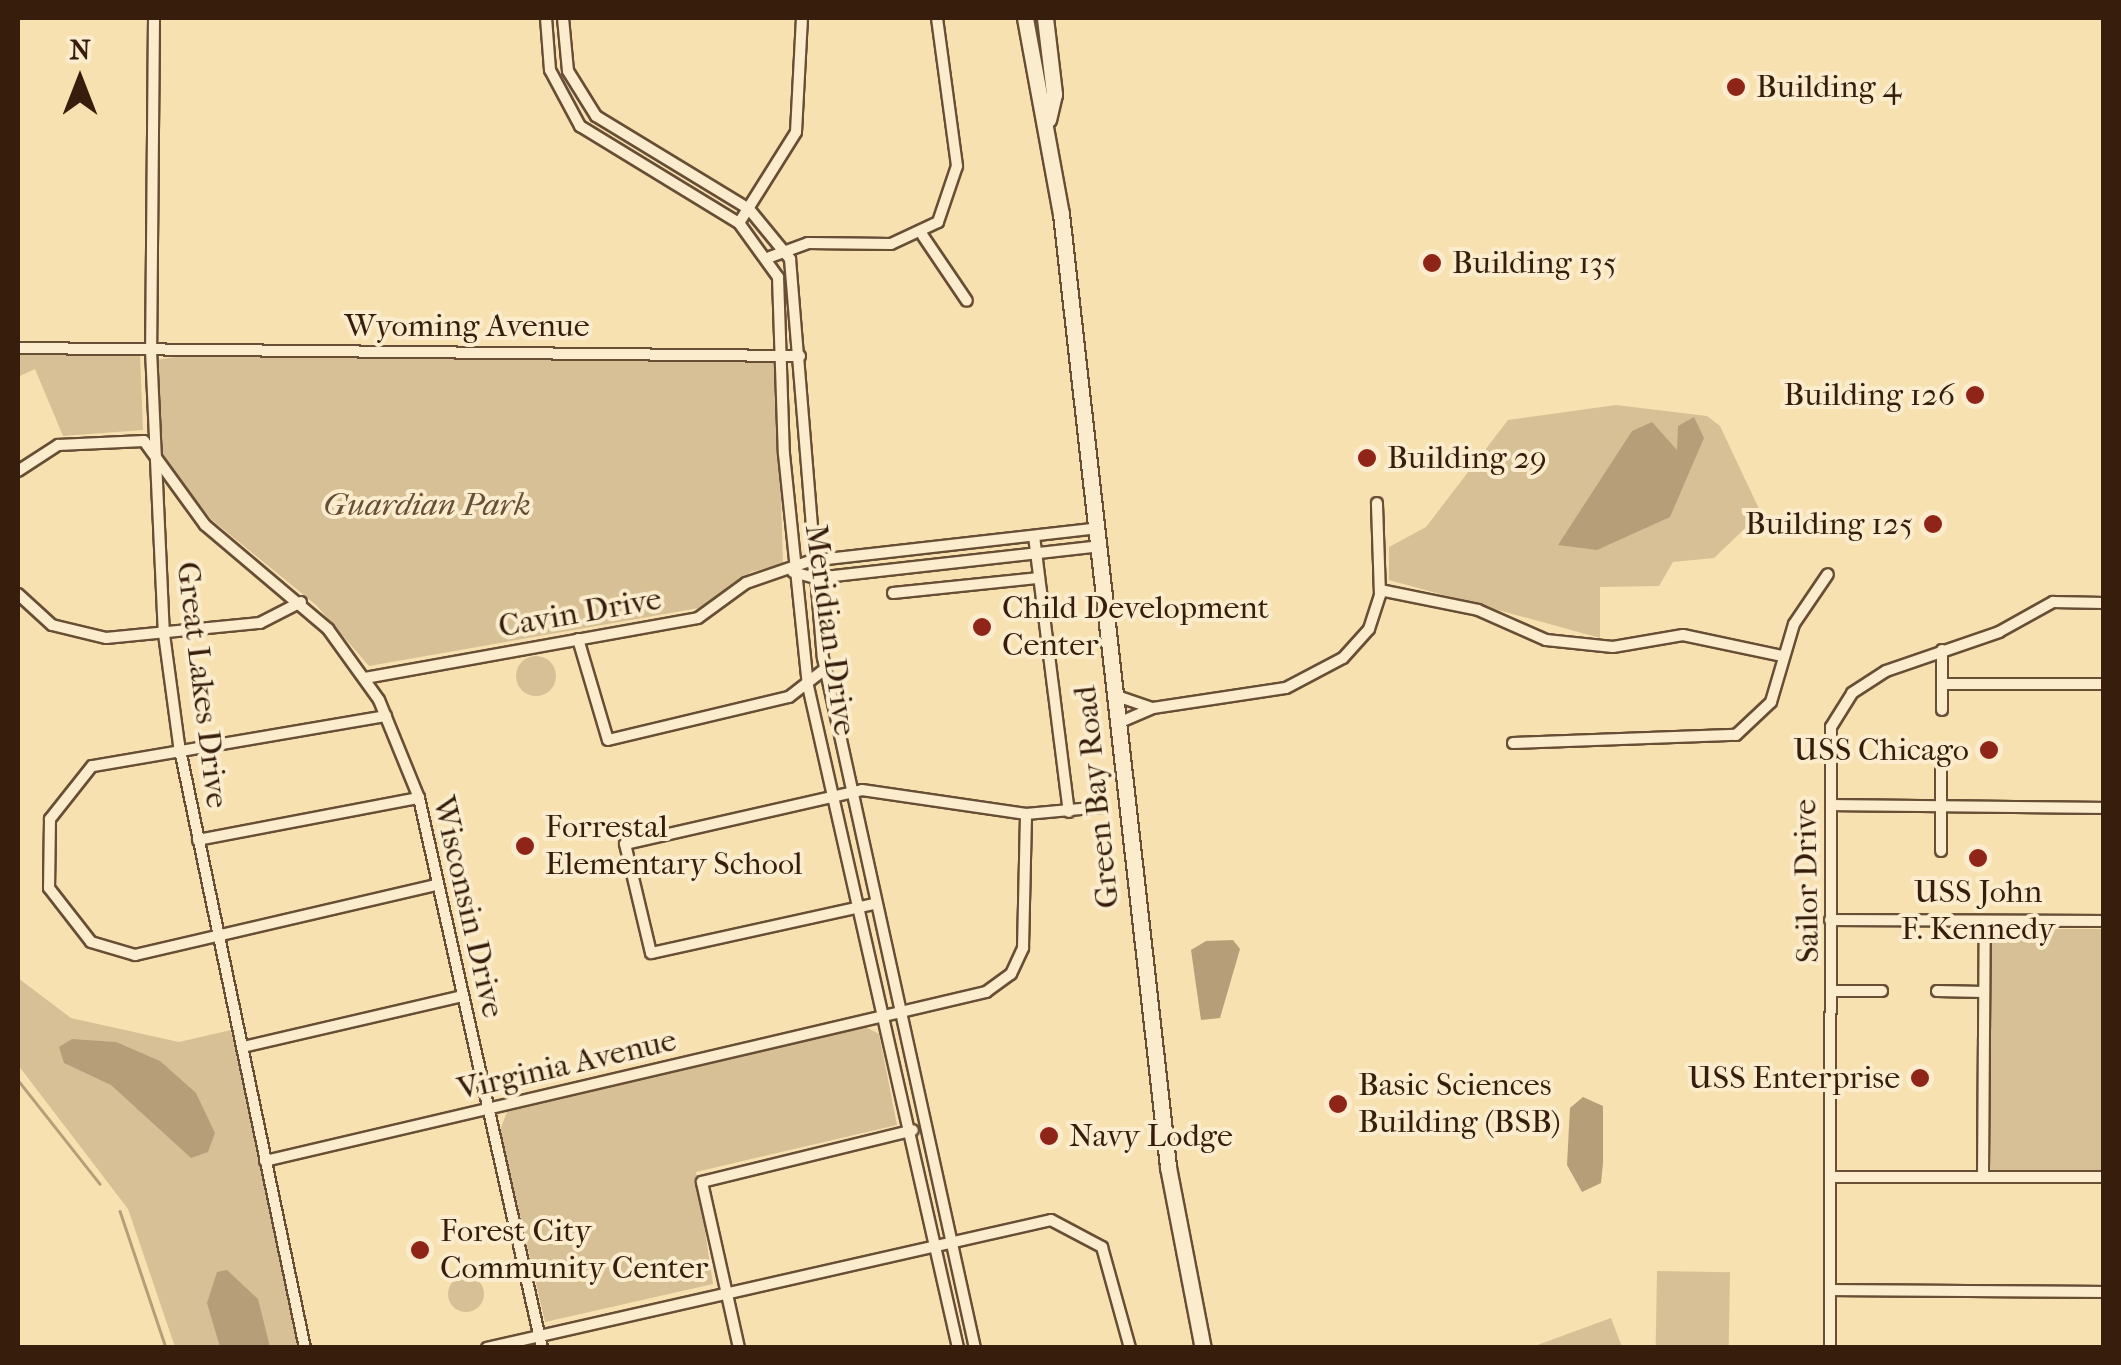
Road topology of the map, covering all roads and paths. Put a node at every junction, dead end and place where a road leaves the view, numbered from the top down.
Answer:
1 (154, 18) edge
2 (546, 18) edge
3 (563, 18) edge
4 (802, 18) edge
5 (936, 18) edge
6 (1025, 18) edge
7 (1044, 18) edge
8 (1048, 120) junction
9 (750, 209) junction
10 (739, 223) junction
11 (923, 236) junction
12 (785, 250) junction
13 (770, 256) junction
14 (967, 301) dead end
15 (18, 348) edge
16 (151, 350) junction
17 (782, 356) junction
18 (800, 356) junction
19 (154, 449) junction
20 (18, 471) edge
21 (1376, 503) dead end
22 (1099, 528) junction
23 (1034, 536) junction
24 (1101, 546) junction
25 (1036, 554) junction
26 (810, 561) junction
27 (793, 572) junction
28 (1828, 574) dead end
29 (812, 578) junction
30 (1039, 578) junction
31 (1380, 590) junction
32 (893, 593) dead end
33 (18, 594) edge
34 (301, 602) junction
35 (2104, 602) edge
36 (164, 634) junction
37 (578, 639) junction
38 (1942, 650) junction
39 (1783, 656) junction
40 (825, 670) junction
41 (365, 678) junction
42 (1942, 684) junction
43 (2104, 684) edge
44 (808, 686) junction
45 (1114, 695) junction
46 (1153, 708) junction
47 (1942, 710) dead end
48 (386, 716) junction
49 (1116, 724) junction
50 (1513, 744) dead end
51 (179, 746) junction
52 (1941, 768) dead end
53 (848, 792) junction
54 (832, 796) junction
55 (419, 798) junction
56 (1831, 806) junction
57 (1941, 806) junction
58 (1103, 807) dead end
59 (2104, 808) edge
60 (1069, 812) junction
61 (1026, 814) junction
62 (198, 840) junction
63 (1941, 851) dead end
64 (437, 885) junction
65 (874, 904) junction
66 (856, 908) junction
67 (1830, 920) junction
68 (1984, 921) junction
69 (2104, 921) edge
70 (218, 936) junction
71 (1833, 991) junction
72 (1882, 991) dead end
73 (1937, 992) dead end
74 (1984, 992) junction
75 (463, 996) junction
76 (900, 1013) junction
77 (881, 1018) junction
78 (243, 1048) junction
79 (490, 1109) junction
80 (925, 1127) junction
81 (908, 1131) junction
82 (264, 1161) junction
83 (1832, 1177) junction
84 (1983, 1177) junction
85 (2104, 1177) edge
86 (952, 1238) junction
87 (934, 1242) junction
88 (1831, 1290) junction
89 (726, 1291) junction
90 (2104, 1292) edge
91 (541, 1342) edge
92 (972, 1347) edge
93 (305, 1348) edge
94 (486, 1348) edge
95 (739, 1348) edge
96 (958, 1348) edge
97 (1130, 1348) edge
98 (1203, 1348) edge
99 (1830, 1348) edge

1 - 16 street, Great Lakes Drive
2 - 10 street, Meridian Drive
3 - 9 street, Meridian Drive
4 - 9 street
5 - 11 street
6 - 8 main road, Green Bay Road
7 - 8 main road, Green Bay Road
8 - 22 main road, Green Bay Road
9 - 10 street
9 - 12 street, Meridian Drive
10 - 13 street, Meridian Drive
11 - 12 street
11 - 14 street
12 - 13 street
12 - 18 street, Meridian Drive
13 - 17 street, Meridian Drive
15 - 16 street, Wyoming Avenue
16 - 17 street, Wyoming Avenue
16 - 19 street, Great Lakes Drive
17 - 18 street, Wyoming Avenue
17 - 27 street, Meridian Drive
18 - 26 street, Meridian Drive
19 - 20 street
19 - 34 street, Wisconsin Drive
19 - 36 street, Great Lakes Drive
21 - 31 street
22 - 23 street, Cavin Drive
22 - 24 main road, Green Bay Road
23 - 25 street
23 - 26 street, Cavin Drive
24 - 25 street
24 - 45 main road, Green Bay Road
25 - 29 street
25 - 30 street
26 - 27 street, Cavin Drive
26 - 29 street, Meridian Drive
27 - 29 street
27 - 37 street, Cavin Drive
27 - 44 street, Meridian Drive
28 - 39 street
29 - 40 street, Meridian Drive
30 - 32 street
30 - 60 street
31 - 39 street
31 - 46 street
33 - 36 street
34 - 36 street
34 - 41 street, Wisconsin Drive
35 - 38 street, Sailor Drive
36 - 51 street, Great Lakes Drive
37 - 41 street, Cavin Drive
37 - 44 street
38 - 42 street
38 - 56 street, Sailor Drive
39 - 50 street
40 - 44 street
40 - 53 street, Meridian Drive
41 - 48 street, Wisconsin Drive
42 - 43 street
42 - 47 street
44 - 54 street, Meridian Drive
45 - 46 street
45 - 49 main road, Green Bay Road
46 - 49 street
48 - 51 street
48 - 55 street, Wisconsin Drive
49 - 98 main road, Green Bay Road
51 - 62 street, Great Lakes Drive
51 - 70 street
52 - 57 street
53 - 54 street
53 - 61 street
53 - 65 street, Meridian Drive
54 - 66 street, Meridian Drive
54 - 66 street
55 - 62 street
55 - 64 street, Wisconsin Drive
56 - 57 street
56 - 67 street, Sailor Drive
57 - 59 street
57 - 63 street
58 - 60 street
60 - 61 street
61 - 76 street, Virginia Avenue
62 - 70 street, Great Lakes Drive
64 - 70 street
64 - 75 street, Wisconsin Drive
65 - 66 street
65 - 76 street, Meridian Drive
66 - 77 street, Meridian Drive
67 - 68 street
67 - 71 street, Sailor Drive
68 - 69 street
68 - 74 street
70 - 78 street, Great Lakes Drive
71 - 72 street
71 - 83 street, Sailor Drive
73 - 74 street
74 - 84 street
75 - 78 street
75 - 79 street, Wisconsin Drive
76 - 77 street, Virginia Avenue
76 - 80 street, Meridian Drive
77 - 79 street, Virginia Avenue
77 - 81 street, Meridian Drive
78 - 82 street, Great Lakes Drive
79 - 82 street, Virginia Avenue
79 - 91 street, Wisconsin Drive
80 - 81 street
80 - 86 street, Meridian Drive
81 - 87 street, Meridian Drive
81 - 89 street
82 - 93 street, Great Lakes Drive
83 - 84 street
83 - 88 street, Sailor Drive
84 - 85 street
86 - 87 street
86 - 92 street, Meridian Drive
86 - 97 street
87 - 89 street
87 - 96 street, Meridian Drive
88 - 90 street
88 - 99 street, Sailor Drive
89 - 91 street
89 - 95 street
91 - 94 street

